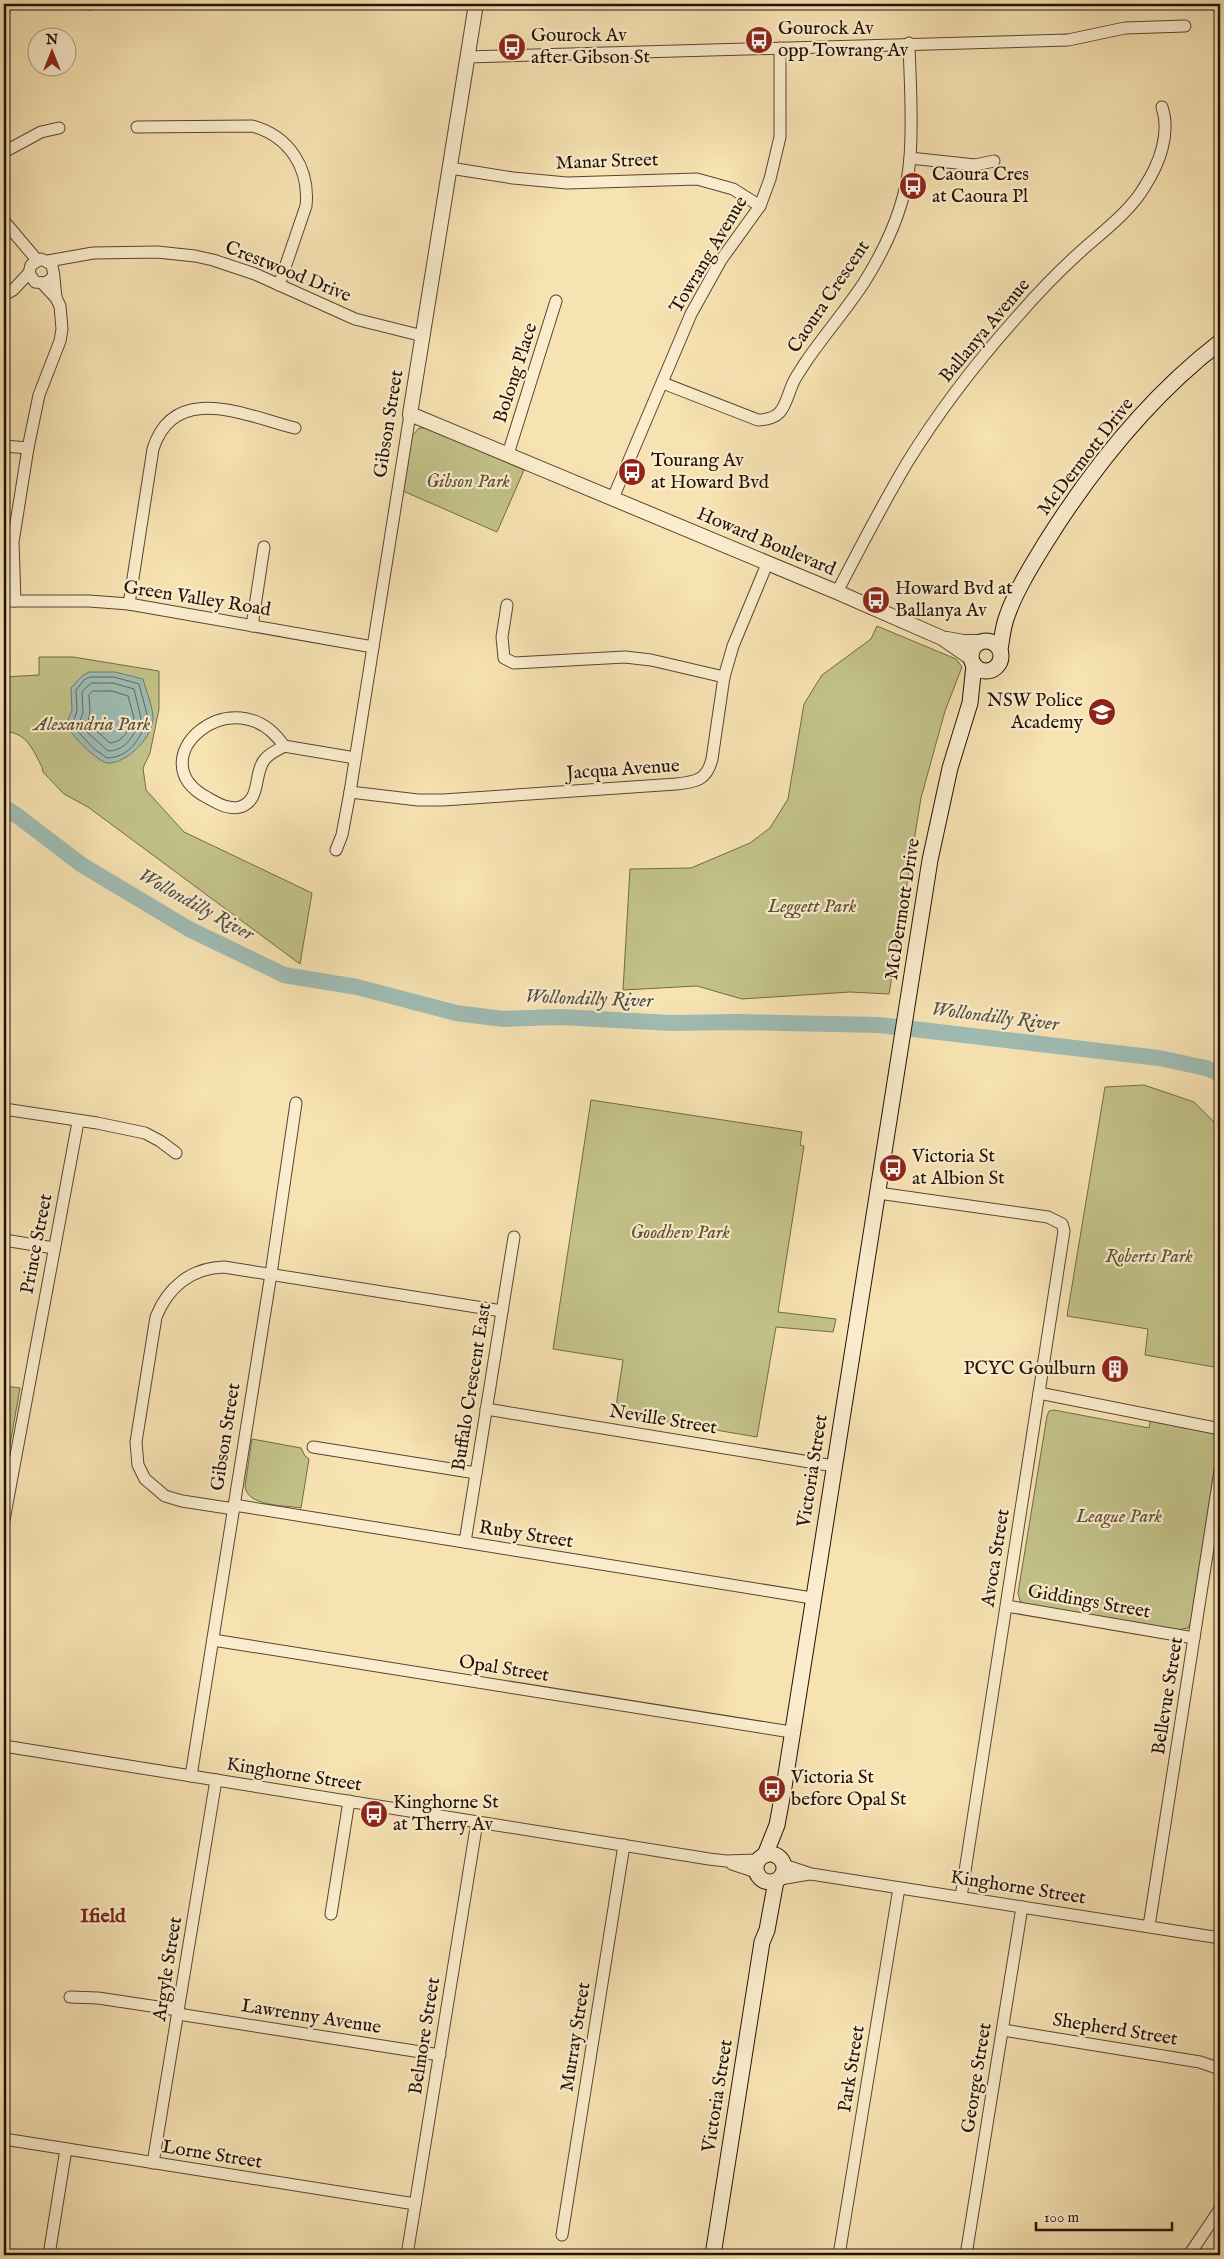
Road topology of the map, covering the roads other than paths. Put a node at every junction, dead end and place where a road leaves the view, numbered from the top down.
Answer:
1 (476, 4) edge
2 (1184, 26) dead end
3 (909, 43) junction
4 (780, 48) junction
5 (467, 57) junction
6 (1162, 108) dead end
7 (137, 127) dead end
8 (59, 128) dead end
9 (4, 152) edge
10 (910, 158) junction
11 (994, 161) dead end
12 (450, 168) junction
13 (760, 206) junction
14 (4, 221) edge
15 (41, 272) junction
16 (279, 285) junction
17 (8, 292) edge
18 (556, 301) dead end
19 (423, 336) junction
20 (1220, 342) edge
21 (662, 383) junction
22 (410, 414) junction
23 (295, 428) dead end
24 (4, 446) edge
25 (28, 448) junction
26 (508, 454) junction
27 (613, 498) junction
28 (264, 547) dead end
29 (767, 564) junction
30 (837, 592) junction
31 (9, 601) edge
32 (129, 604) junction
33 (507, 605) dead end
34 (1007, 615) junction
35 (252, 626) junction
36 (942, 638) junction
37 (982, 641) junction
38 (373, 647) junction
39 (1000, 649) junction
40 (972, 662) junction
41 (992, 670) junction
42 (724, 677) junction
43 (970, 703) junction
44 (284, 746) junction
45 (355, 758) junction
46 (350, 792) junction
47 (336, 850) dead end
48 (296, 1103) dead end
49 (4, 1109) edge
50 (78, 1122) junction
51 (888, 1124) joint
52 (176, 1153) dead end
53 (878, 1193) junction
54 (514, 1237) dead end
55 (4, 1240) edge
56 (54, 1248) junction
57 (271, 1274) junction
58 (502, 1311) junction
59 (1039, 1393) junction
60 (486, 1409) junction
61 (1220, 1429) edge
62 (313, 1447) dead end
63 (834, 1466) junction
64 (1220, 1472) edge
65 (476, 1473) junction
66 (234, 1507) junction
67 (4, 1520) edge
68 (465, 1542) junction
69 (812, 1598) junction
70 (1007, 1606) junction
71 (1194, 1638) junction
72 (213, 1640) junction
73 (791, 1732) junction
74 (4, 1746) edge
75 (190, 1776) junction
76 (216, 1780) junction
77 (348, 1801) junction
78 (477, 1822) junction
79 (624, 1845) junction
80 (770, 1868) junction
81 (898, 1888) junction
82 (961, 1897) junction
83 (1022, 1907) junction
84 (331, 1914) dead end
85 (1149, 1926) junction
86 (1220, 1938) edge
87 (70, 1997) dead end
88 (178, 2012) junction
89 (1002, 2030) junction
90 (440, 2056) junction
91 (1220, 2069) edge
92 (4, 2139) edge
93 (66, 2149) junction
94 (153, 2163) junction
95 (415, 2204) junction
96 (1220, 2209) edge
97 (562, 2235) dead end
98 (48, 2255) edge
99 (407, 2255) edge
100 (713, 2255) edge
101 (839, 2255) edge
102 (966, 2255) edge
103 (1189, 2255) edge

1 - 5 street, Gibson Street
2 - 3 street
3 - 4 street
3 - 10 street, Caoura Crescent
4 - 5 street
4 - 13 street, Towrang Avenue
5 - 12 street, Gibson Street
6 - 30 street, Ballanya Avenue
7 - 16 street
8 - 9 street
10 - 11 street
10 - 21 street, Caoura Crescent
12 - 13 street, Manar Street
12 - 19 street, Gibson Street
13 - 21 street, Towrang Avenue
14 - 15 street, Green Valley Road
15 - 16 street, Crestwood Drive
15 - 17 street, Crestwood Drive
15 - 25 street, Green Valley Road
16 - 19 street, Crestwood Drive
18 - 26 street, Bolong Place
19 - 22 street, Gibson Street
20 - 34 main road, McDermott Drive
21 - 27 street, Towrang Avenue
22 - 26 street, Howard Boulevard
22 - 38 street, Gibson Street
23 - 32 street
24 - 25 street
25 - 31 street, Green Valley Road
26 - 27 street, Howard Boulevard
27 - 29 street, Howard Boulevard
28 - 35 street
29 - 30 street, Howard Boulevard
29 - 42 street, Jacqua Avenue
30 - 36 street, Howard Boulevard
31 - 32 street, Green Valley Road
32 - 35 street, Green Valley Road
33 - 42 street
34 - 37 main road, McDermott Drive
34 - 39 main road, McDermott Drive
35 - 38 street, Green Valley Road
36 - 37 street, Howard Boulevard
36 - 40 street, Howard Boulevard
37 - 39 main road
37 - 40 main road
38 - 45 street, Gibson Street
39 - 41 main road
40 - 41 main road
40 - 43 main road, McDermott Drive
41 - 43 main road, McDermott Drive
42 - 46 street, Jacqua Avenue
43 - 51 main road, McDermott Drive
44 - 44 street
44 - 45 street
45 - 46 street, Gibson Street
46 - 47 street, Gibson Street
48 - 57 street, Gibson Street
49 - 50 street
50 - 52 street
50 - 56 street, Prince Street
51 - 53 main road, Victoria Street
53 - 59 street, Avoca Street
53 - 63 main road, Victoria Street
54 - 58 street, Buffalo Crescent East
55 - 56 street
56 - 67 street, Prince Street
57 - 58 street, Ruby Street
57 - 66 street, Gibson Street
57 - 66 street, Ruby Street
58 - 60 street, Buffalo Crescent East
59 - 61 street
59 - 70 street, Avoca Street
60 - 63 street, Neville Street
60 - 65 street, Buffalo Crescent East
62 - 65 street
63 - 69 main road, Victoria Street
64 - 71 street, Bellevue Street
65 - 68 street, Buffalo Crescent East
66 - 68 street, Ruby Street
66 - 72 street, Gibson Street
68 - 69 street, Ruby Street
69 - 73 main road, Victoria Street
70 - 71 street, Giddings Street
70 - 82 street, Avoca Street
71 - 85 street, Bellevue Street
72 - 73 street, Opal Street
72 - 75 street, Gibson Street
73 - 80 main road, Victoria Street
74 - 75 street, Kinghorne Street
75 - 76 street, Kinghorne Street
76 - 77 street, Kinghorne Street
76 - 88 street, Argyle Street
77 - 78 street, Kinghorne Street
77 - 84 street
78 - 79 street, Kinghorne Street
78 - 90 street, Belmore Street
79 - 80 street, Kinghorne Street
79 - 97 street, Murray Street
80 - 81 street, Kinghorne Street
80 - 100 main road, Victoria Street
81 - 82 street, Kinghorne Street
81 - 101 street, Park Street
82 - 83 street, Kinghorne Street
83 - 85 street, Kinghorne Street
83 - 89 street, George Street
85 - 86 street, Kinghorne Street
87 - 88 street, Lawrenny Avenue
88 - 90 street, Lawrenny Avenue
88 - 94 street, Argyle Street
89 - 91 street, Shepherd Street
89 - 102 street, George Street
90 - 95 street, Belmore Street
92 - 93 street, Lorne Street
93 - 94 street, Lorne Street
93 - 98 street
94 - 95 street, Lorne Street
95 - 99 street, Belmore Street
96 - 103 street

